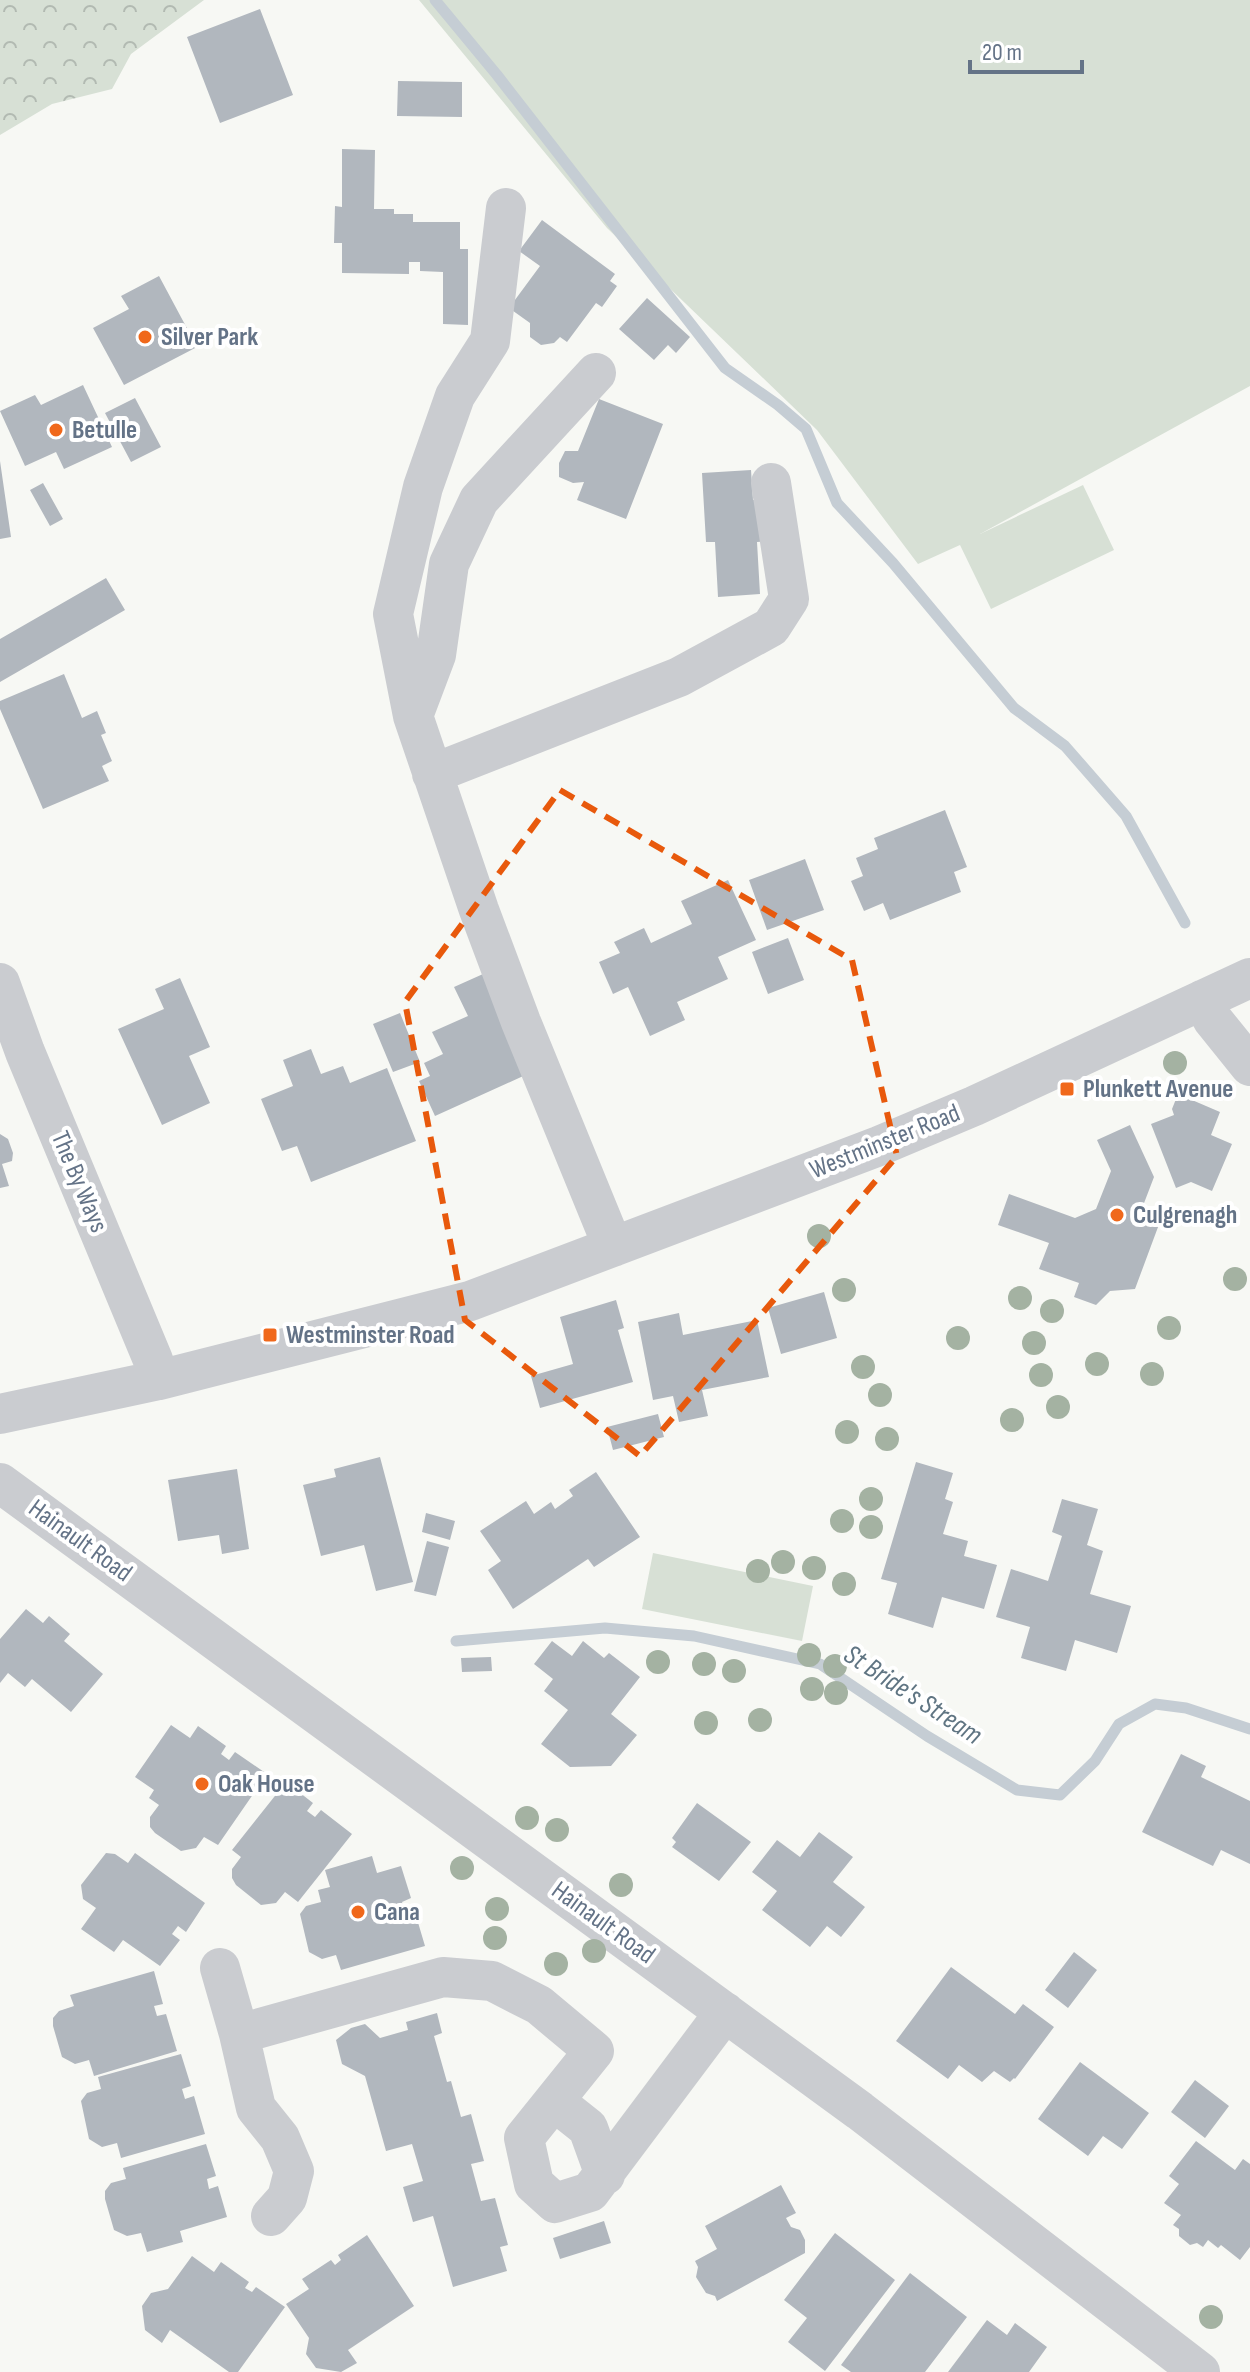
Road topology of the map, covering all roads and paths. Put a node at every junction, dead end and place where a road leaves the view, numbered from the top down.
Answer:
1 (506, 208) dead end
2 (596, 373) dead end
3 (771, 483) dead end
4 (413, 716) junction
5 (432, 774) junction
6 (1250, 978) edge
7 (0, 983) edge
8 (1202, 1000) junction
9 (1250, 1066) edge
10 (613, 1247) junction
11 (159, 1380) junction
12 (0, 1414) edge
13 (0, 1483) edge
14 (220, 1968) dead end
15 (725, 2012) junction
16 (239, 2034) junction
17 (554, 2101) junction
18 (605, 2175) junction
19 (271, 2216) dead end
20 (1200, 2372) edge

1 - 4 street
2 - 4 street
3 - 5 street
4 - 5 street
5 - 10 street
6 - 8 street, Westminster Road
7 - 11 street, The By Ways
8 - 9 street
8 - 10 street, Westminster Road
10 - 11 street, Westminster Road
11 - 12 street, Westminster Road
13 - 15 street, Hainault Road
14 - 16 street
15 - 18 street
15 - 20 street, Hainault Road
16 - 17 street
16 - 19 street
17 - 18 street
17 - 18 street

